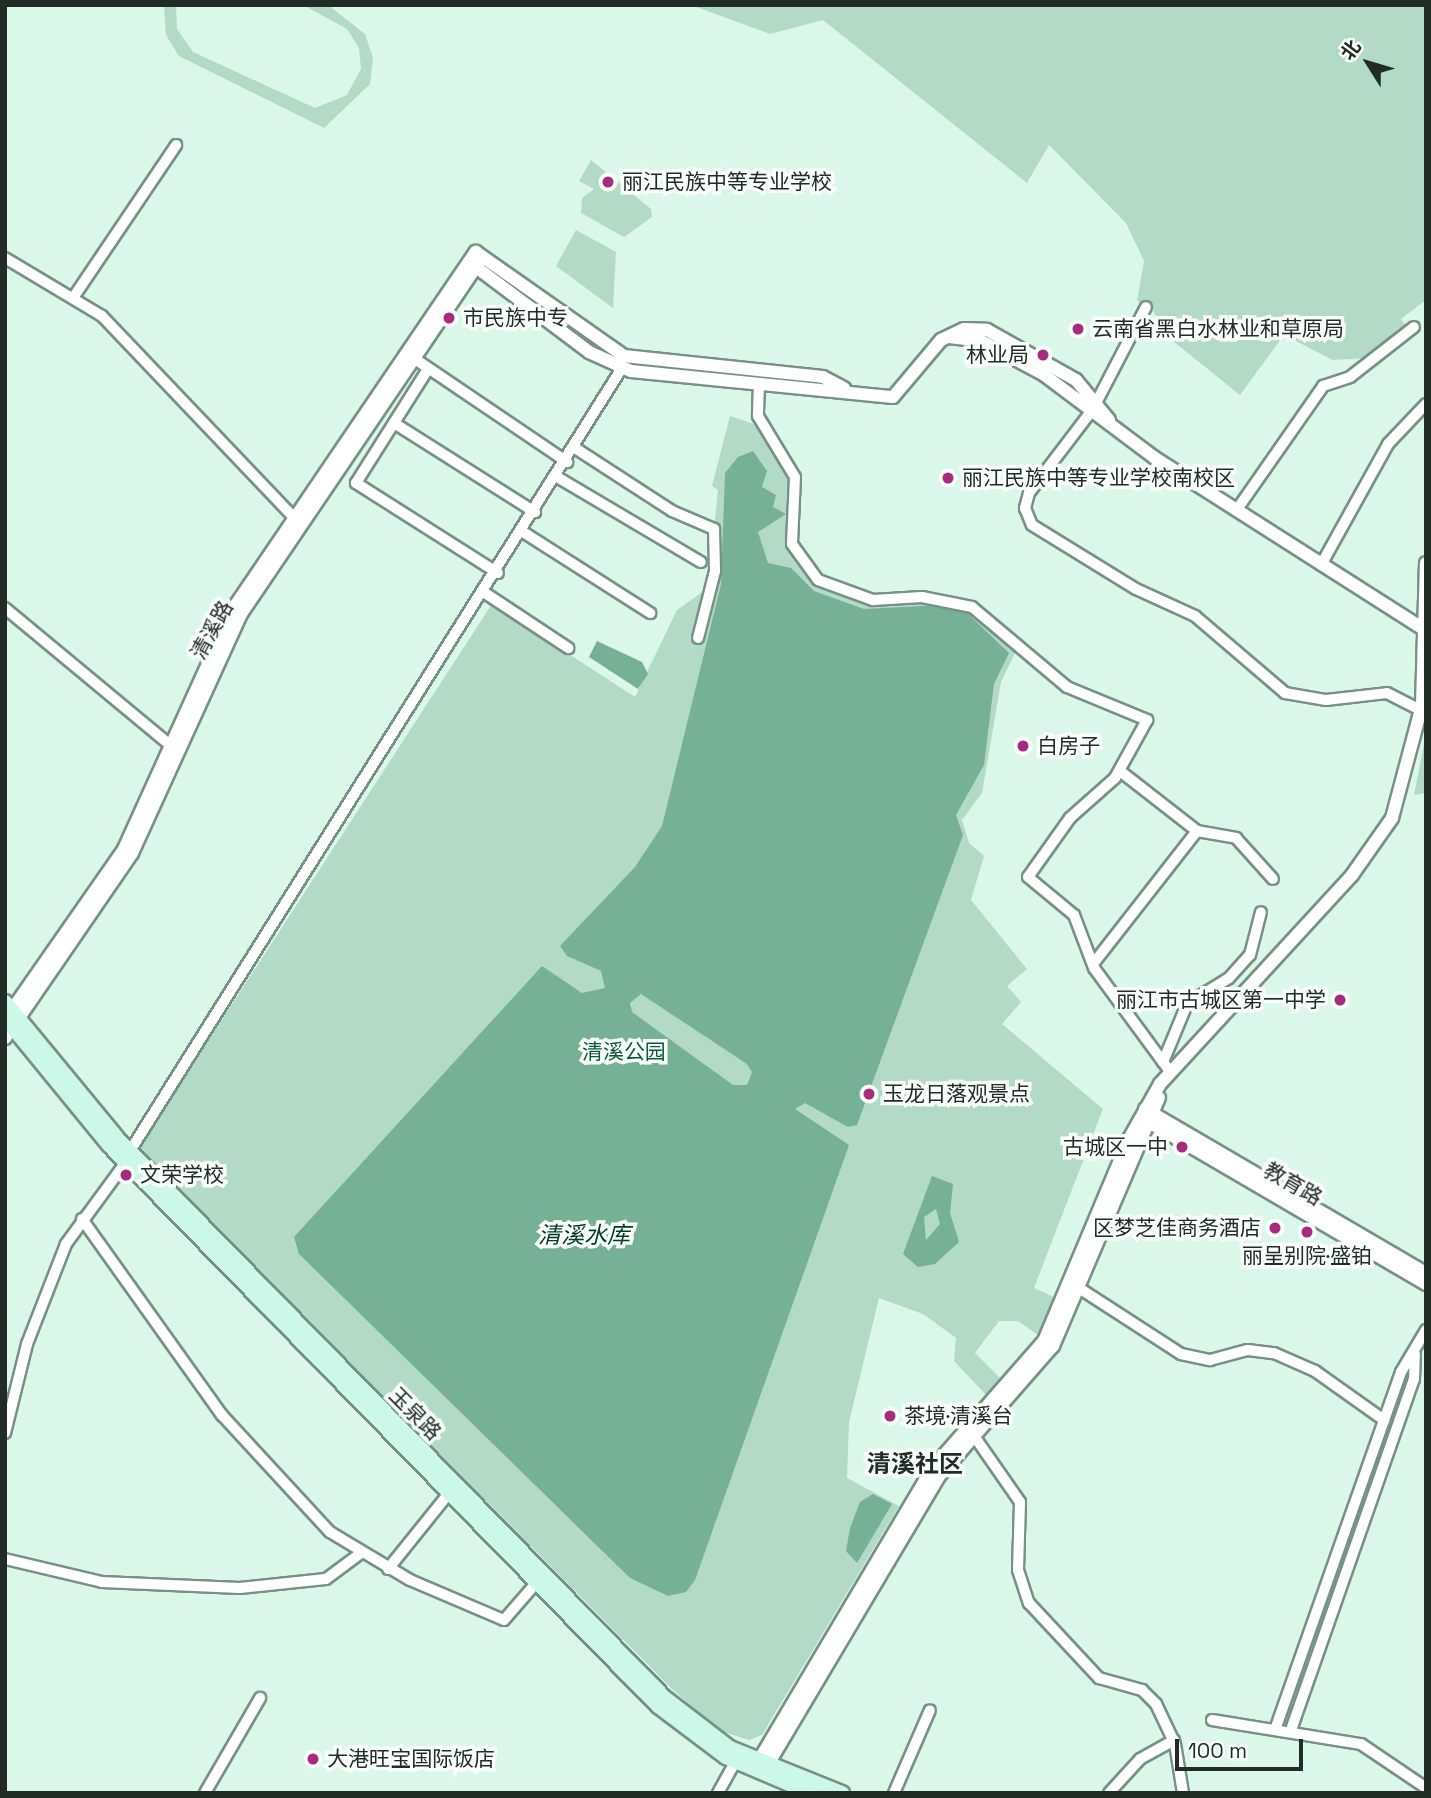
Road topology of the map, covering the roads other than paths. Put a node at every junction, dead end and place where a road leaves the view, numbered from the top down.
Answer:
1 (176, 145) dead end
2 (5, 258) edge
3 (476, 259) junction
4 (75, 295) junction
5 (1146, 307) dead end
6 (1414, 327) dead end
7 (415, 359) junction
8 (622, 368) junction
9 (428, 369) junction
10 (759, 384) junction
11 (844, 388) junction
12 (1426, 404) edge
13 (1095, 406) junction
14 (394, 423) junction
15 (575, 448) junction
16 (567, 462) junction
17 (558, 477) junction
18 (1238, 508) junction
19 (536, 512) junction
20 (295, 519) junction
21 (523, 532) junction
22 (701, 562) dead end
23 (1426, 563) edge
24 (1321, 565) junction
25 (498, 573) junction
26 (485, 593) junction
27 (5, 608) edge
28 (650, 613) dead end
29 (1425, 630) edge
30 (698, 638) dead end
31 (568, 648) dead end
32 (1421, 710) junction
33 (171, 746) junction
34 (1120, 771) junction
35 (1197, 831) junction
36 (1273, 879) dead end
37 (1261, 912) dead end
38 (1093, 964) junction
39 (1238, 970) junction
40 (1249, 981) junction
41 (9, 1019) edge
42 (1180, 1058) junction
43 (1166, 1066) junction
44 (1146, 1115) junction
45 (128, 1156) junction
46 (82, 1219) junction
47 (1426, 1273) edge
48 (1426, 1284) edge
49 (1079, 1288) junction
50 (1426, 1329) edge
51 (1416, 1354) junction
52 (1384, 1420) junction
53 (5, 1433) edge
54 (972, 1433) junction
55 (449, 1493) junction
56 (361, 1553) junction
57 (5, 1559) edge
58 (388, 1569) junction
59 (537, 1582) junction
60 (260, 1699) dead end
61 (930, 1710) dead end
62 (1212, 1720) dead end
63 (1276, 1727) junction
64 (1291, 1730) junction
65 (1174, 1740) junction
66 (736, 1762) junction
67 (759, 1768) junction
68 (1426, 1788) edge
69 (205, 1793) edge
70 (718, 1793) edge
71 (811, 1793) edge
72 (842, 1793) edge
73 (894, 1793) edge
74 (1109, 1793) edge
75 (1183, 1793) edge

1 - 4 street
2 - 4 street
3 - 7 street, 清溪路
3 - 8 street
3 - 11 street
3 - 20 street, 清溪路
4 - 20 street
5 - 13 street
6 - 18 street
7 - 9 street
7 - 41 street, 清溪路
8 - 10 street
8 - 15 street
9 - 14 street
9 - 16 street
10 - 11 street
10 - 34 street
11 - 13 street
12 - 24 street
13 - 18 street
13 - 32 street
14 - 19 street
14 - 25 street
15 - 16 street
15 - 30 street
16 - 17 street
17 - 19 street
17 - 22 street
18 - 24 street
19 - 21 street
20 - 33 street, 清溪路
21 - 25 street
21 - 28 street
23 - 29 street
24 - 29 street
25 - 26 street
26 - 31 street
26 - 45 street
27 - 33 street
29 - 32 street
32 - 40 street
33 - 41 street, 清溪路
34 - 35 street
34 - 38 street
35 - 36 street
35 - 38 street
37 - 39 street
38 - 43 street
39 - 40 street
39 - 43 street
40 - 42 street
41 - 45 main road, 玉泉路
42 - 43 street
42 - 44 street
43 - 44 street
44 - 47 street, 教育路
44 - 48 street, 教育路
44 - 49 street
44 - 67 street
45 - 46 street
45 - 55 main road, 玉泉路
45 - 67 main road, 玉泉路
46 - 53 street
46 - 56 street
49 - 52 street
49 - 54 street
50 - 51 street
51 - 52 street
51 - 64 street
52 - 63 street
54 - 65 street
54 - 67 street
55 - 58 street
55 - 59 main road, 玉泉路
56 - 57 street
56 - 58 street
58 - 59 street
59 - 66 main road, 玉泉路
60 - 69 street
61 - 73 street
62 - 63 street
63 - 64 street
64 - 68 street
65 - 74 street
65 - 75 street
66 - 67 main road, 玉泉路
66 - 70 street
67 - 71 main road, 玉泉路
67 - 72 main road, 玉泉路

